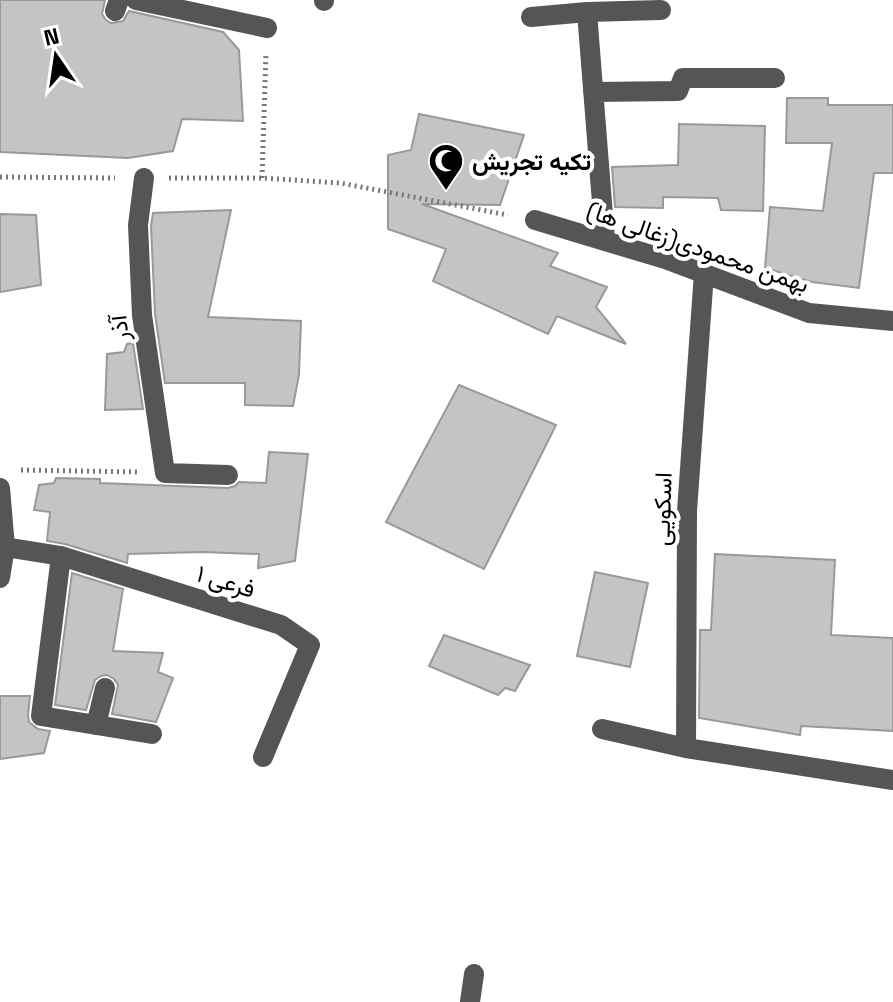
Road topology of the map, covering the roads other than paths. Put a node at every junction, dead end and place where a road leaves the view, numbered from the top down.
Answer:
1 (136, 0) edge
2 (661, 10) dead end
3 (587, 12) junction
4 (531, 17) dead end
5 (267, 28) road end
6 (775, 78) dead end
7 (593, 92) junction
8 (144, 178) dead end
9 (535, 220) road end
10 (605, 241) junction
11 (704, 273) junction
12 (893, 321) edge
13 (228, 475) dead end
14 (0, 488) edge
15 (5, 547) junction
16 (61, 556) junction
17 (0, 578) edge
18 (105, 688) dead end
19 (96, 725) junction
20 (602, 729) dead end
21 (152, 734) dead end
22 (686, 748) junction
23 (263, 757) dead end
24 (893, 780) edge
25 (474, 974) dead end
26 (470, 1002) edge

1 - 5 street
2 - 3 street
3 - 4 street
3 - 7 street
6 - 7 street
7 - 10 street
8 - 13 street, آذر
9 - 10 street, بهمن محمودی(زغالی ها)
10 - 11 street, بهمن محمودی(زغالی ها)
11 - 12 street, بهمن محمودی(زغالی ها)
11 - 22 street, اسکویی
14 - 15 street
15 - 16 street, فرعی ۱
15 - 17 street
16 - 19 street
16 - 23 street, فرعی ۱
18 - 19 street
19 - 21 street
20 - 22 street
22 - 24 street
25 - 26 street

